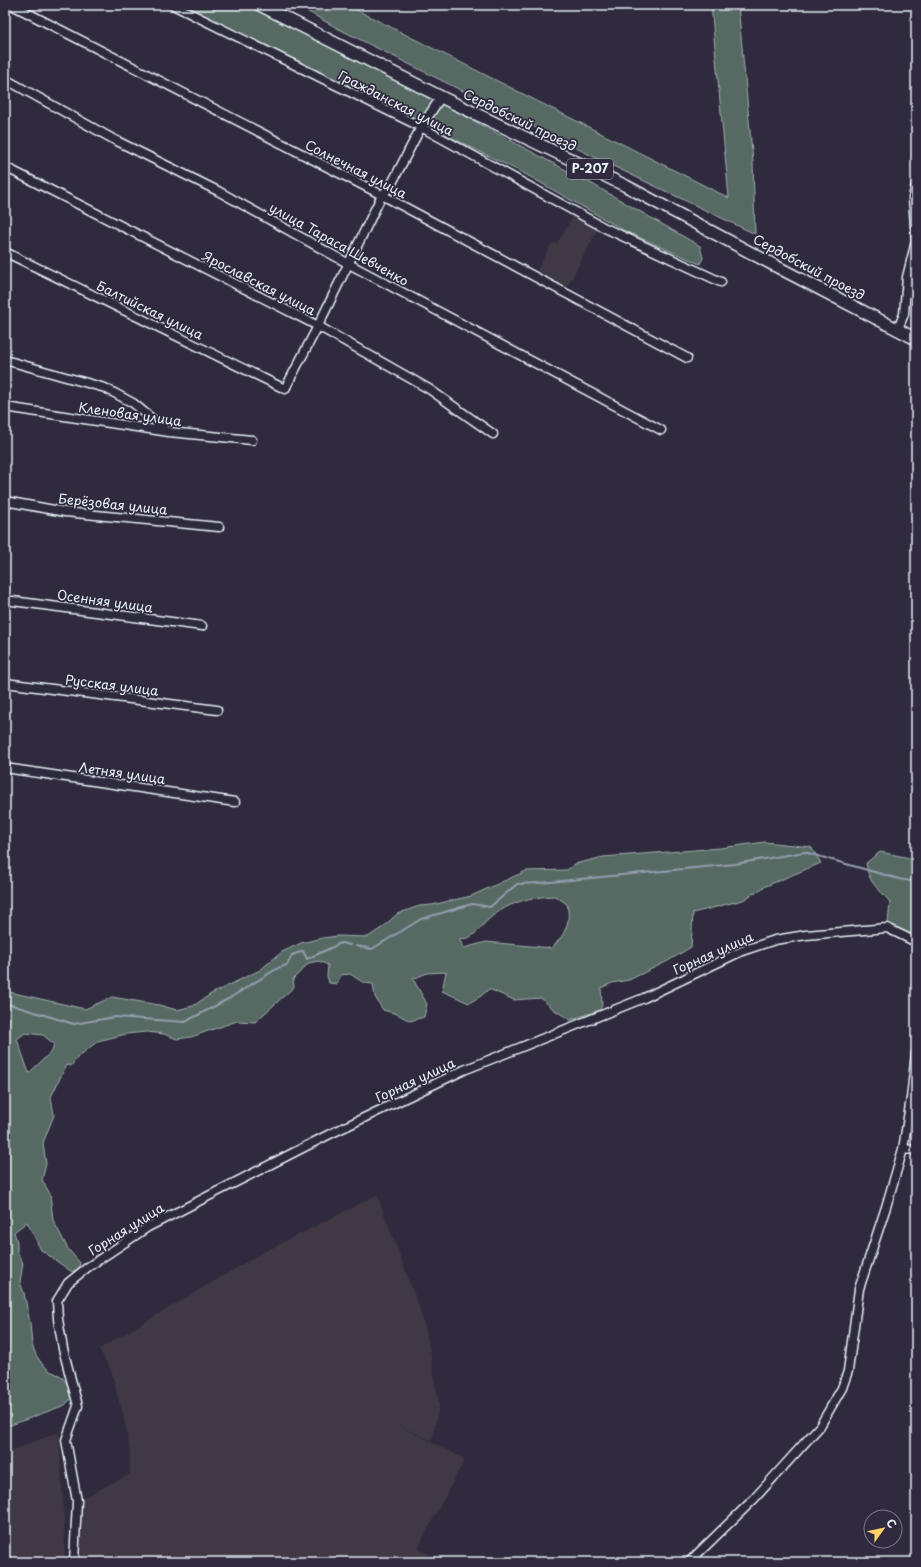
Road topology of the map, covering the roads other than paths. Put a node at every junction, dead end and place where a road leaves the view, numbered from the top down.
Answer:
1 (12, 5) edge
2 (172, 5) edge
3 (260, 5) edge
4 (5, 79) edge
5 (441, 97) junction
6 (421, 128) junction
7 (5, 167) edge
8 (916, 184) edge
9 (382, 195) junction
10 (5, 252) edge
11 (349, 264) junction
12 (721, 282) dead end
13 (318, 326) junction
14 (898, 329) junction
15 (916, 339) edge
16 (687, 358) dead end
17 (5, 360) edge
18 (5, 407) edge
19 (661, 430) dead end
20 (169, 432) junction
21 (493, 434) dead end
22 (252, 440) dead end
23 (5, 502) edge
24 (219, 527) dead end
25 (5, 600) edge
26 (202, 626) dead end
27 (5, 683) edge
28 (217, 710) dead end
29 (5, 768) edge
30 (235, 802) dead end
31 (916, 942) edge
32 (916, 1052) edge
33 (903, 1149) junction
34 (916, 1150) edge
35 (74, 1562) edge
36 (689, 1562) edge

1 - 9 street, Солнечная улица
2 - 6 street, Гражданская улица
3 - 5 main road, Сердобский проезд / Р-207
4 - 11 street, улица Тараса Шевченко
5 - 6 street
5 - 14 main road, Сердобский проезд / Р-207
6 - 9 street
6 - 12 street, Гражданская улица
7 - 13 street, Ярославская улица
8 - 14 street
9 - 11 street
9 - 16 street, Солнечная улица
10 - 13 street, Балтийская улица
11 - 13 street
11 - 19 street, улица Тараса Шевченко
13 - 21 street, Ярославская улица
14 - 15 main road, Сердобский проезд / Р-207
17 - 20 street
18 - 20 street, Кленовая улица
20 - 22 street, Кленовая улица
23 - 24 street, Берёзовая улица
25 - 26 street, Осенняя улица
27 - 28 street, Русская улица
29 - 30 street, Летняя улица
31 - 35 street, Горная улица
32 - 33 street
33 - 34 street
33 - 36 street

